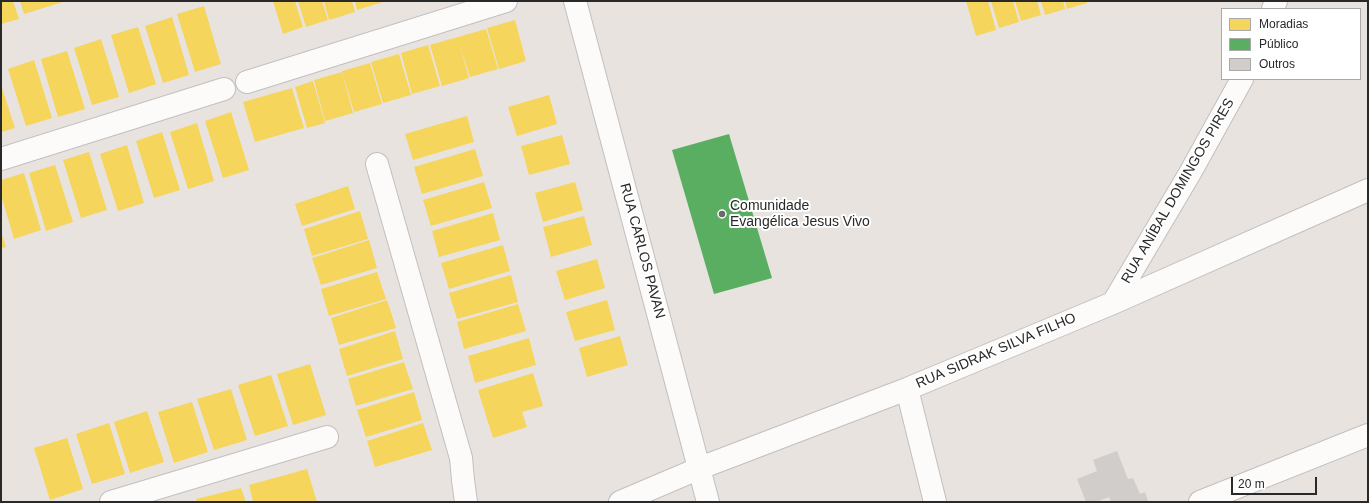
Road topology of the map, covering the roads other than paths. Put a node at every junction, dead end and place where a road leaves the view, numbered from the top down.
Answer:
1 (506, 1) edge
2 (576, 1) edge
3 (1241, 80) edge
4 (247, 82) dead end
5 (224, 89) dead end
6 (1, 159) edge
7 (377, 164) dead end
8 (1368, 190) edge
9 (1112, 303) junction
10 (907, 388) junction
11 (1368, 435) edge
12 (327, 437) dead end
13 (700, 468) junction
14 (111, 502) edge
15 (466, 502) edge
16 (620, 502) edge
17 (708, 502) edge
18 (935, 502) edge
19 (1200, 502) edge

1 - 4 street
2 - 13 street, RUA CARLOS PAVAN
3 - 9 street, RUA ANÍBAL DOMINGOS PIRES
5 - 6 street
7 - 15 street
8 - 9 street, RUA SIDRAK SILVA FILHO
9 - 10 street, RUA SIDRAK SILVA FILHO
10 - 13 street, RUA SIDRAK SILVA FILHO
10 - 18 street
11 - 19 street
12 - 14 street
13 - 16 street, RUA SIDRAK SILVA FILHO
13 - 17 street, RUA CARLOS PAVAN

